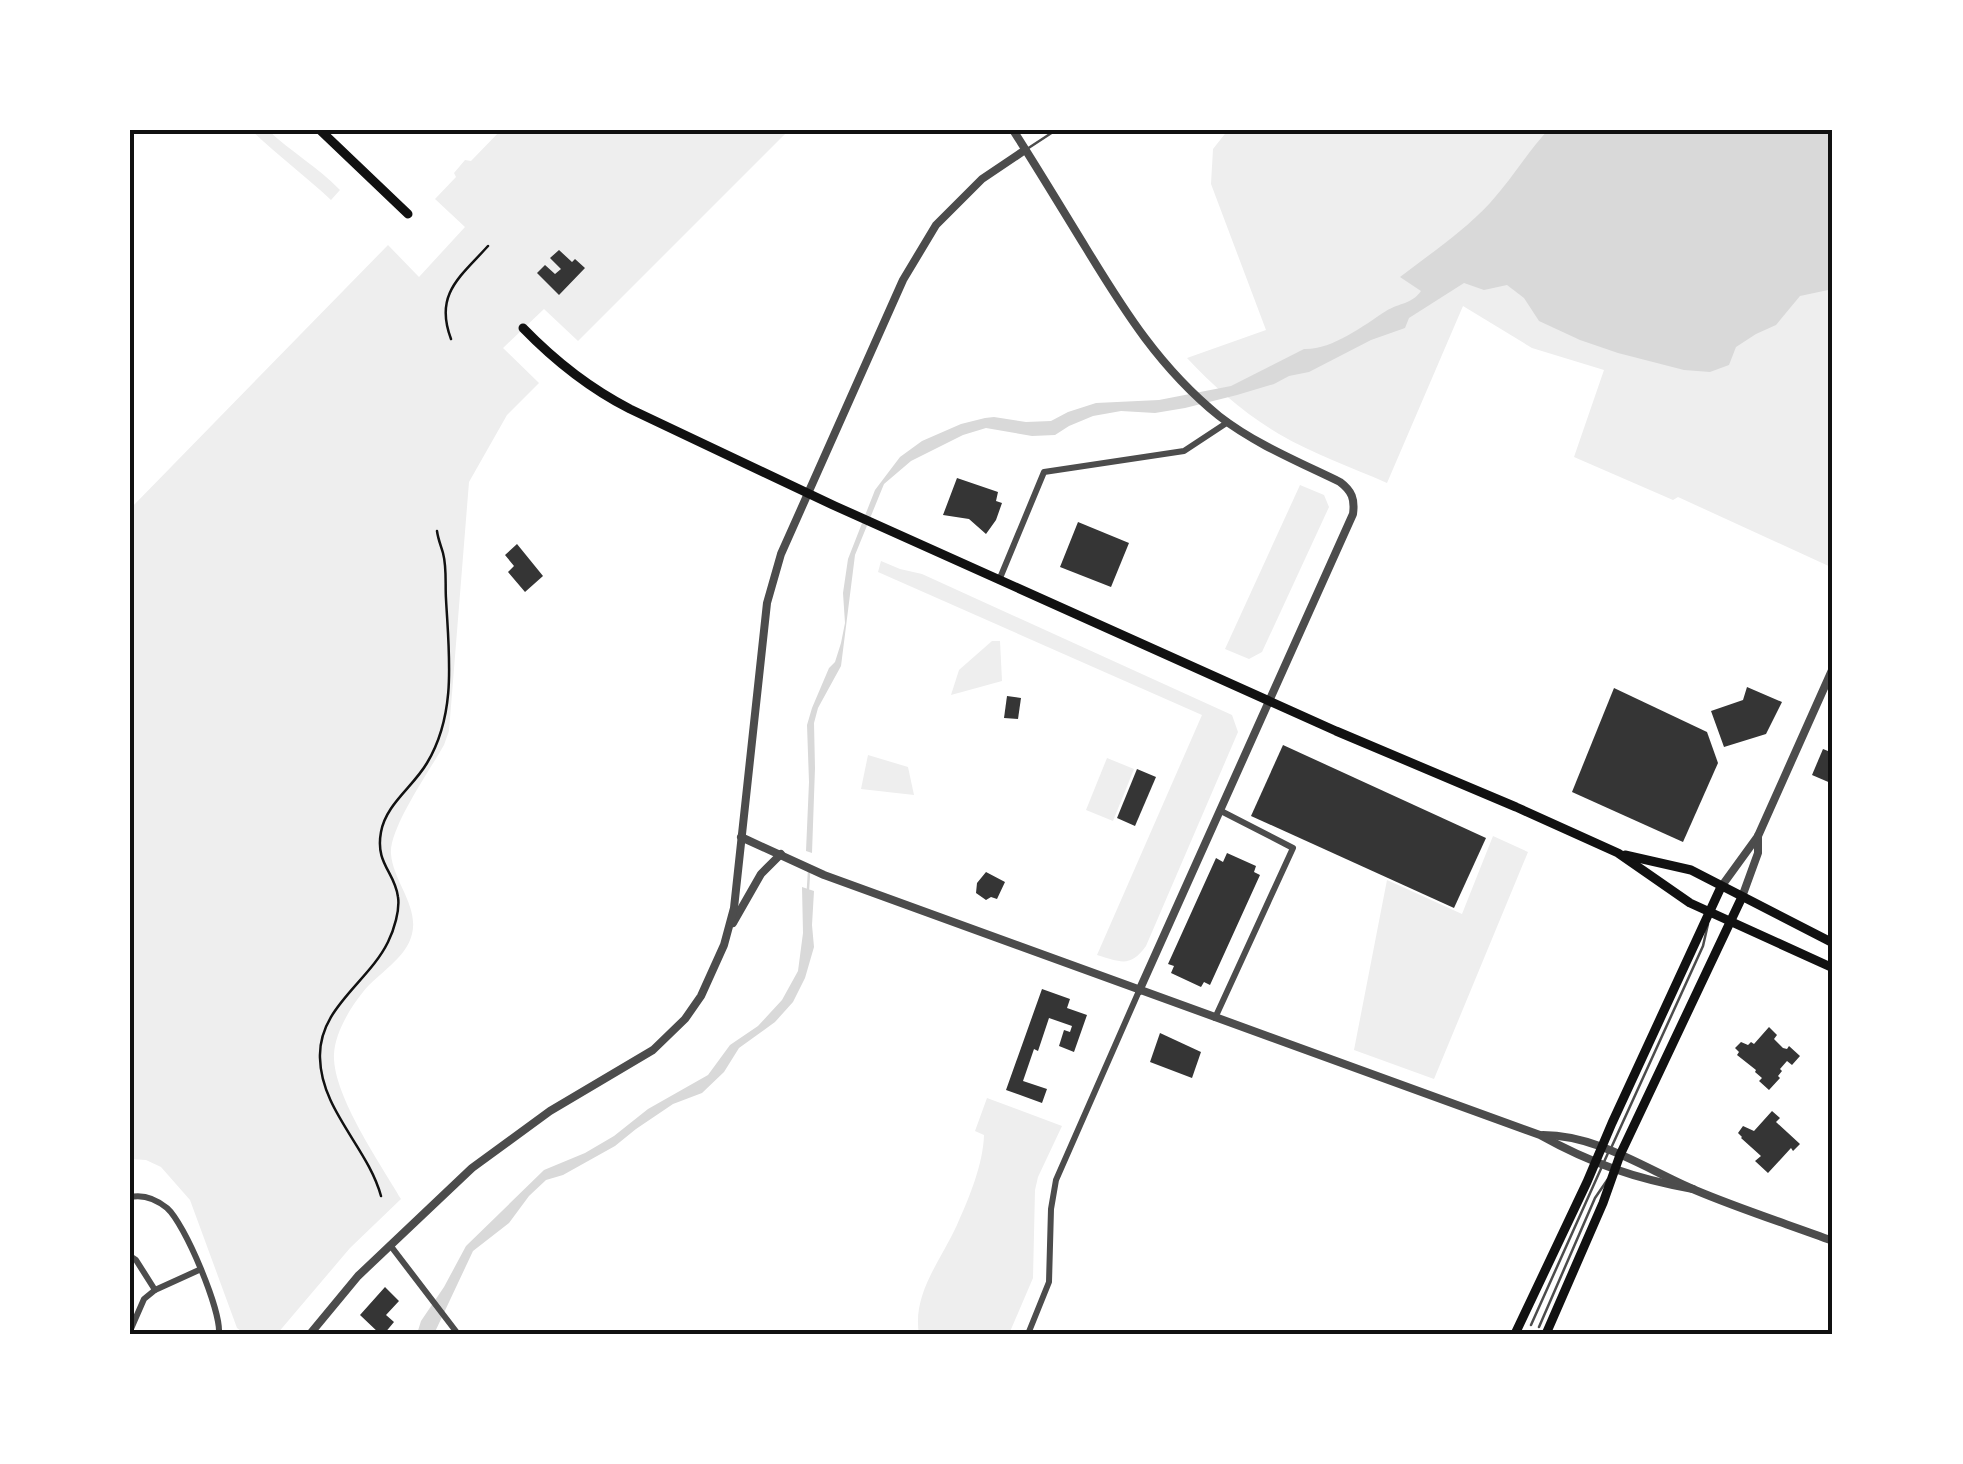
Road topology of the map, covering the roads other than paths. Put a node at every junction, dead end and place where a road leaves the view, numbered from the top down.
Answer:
1 (320, 130) edge
2 (1013, 130) edge
3 (1056, 130) edge
4 (1026, 150) junction
5 (408, 214) dead end
6 (523, 328) dead end
7 (1225, 420) junction
8 (810, 492) junction
9 (1000, 578) junction
10 (1833, 668) edge
11 (1271, 701) junction
12 (1222, 811) junction
13 (1758, 836) junction
14 (741, 837) junction
15 (1618, 853) junction
16 (782, 855) junction
17 (1721, 887) junction
18 (1742, 897) junction
19 (1710, 913) junction
20 (1730, 922) junction
21 (728, 932) junction
22 (1833, 943) edge
23 (1833, 968) edge
24 (1140, 991) junction
25 (1215, 1018) junction
26 (1540, 1135) junction
27 (1611, 1151) junction
28 (1599, 1164) junction
29 (1614, 1170) junction
30 (1693, 1189) junction
31 (130, 1197) edge
32 (1833, 1240) edge
33 (390, 1245) junction
34 (130, 1256) edge
35 (200, 1270) junction
36 (155, 1290) junction
37 (1532, 1326) dead end
38 (1542, 1330) edge
39 (130, 1331) edge
40 (219, 1334) edge
41 (310, 1334) edge
42 (458, 1334) edge
43 (1028, 1334) edge
44 (1515, 1334) edge

1 - 5 main road
2 - 4 street
3 - 4 lane
4 - 7 street
4 - 8 street
6 - 8 main road
7 - 9 street
7 - 11 street
8 - 9 main road
8 - 14 street
9 - 11 main road
10 - 13 street
11 - 12 street
11 - 15 main road
12 - 24 street
12 - 25 street
13 - 17 street
13 - 18 street
14 - 16 street
14 - 21 street
15 - 17 main road
15 - 19 main road
16 - 21 street
16 - 24 street
17 - 18 main road
17 - 19 main road
18 - 20 main road
18 - 22 main road
19 - 20 main road
19 - 27 main road
20 - 23 main road
20 - 27 main road
21 - 33 street
24 - 25 street
24 - 43 street
25 - 26 street
26 - 27 street
26 - 28 street
27 - 28 main road
27 - 29 main road
27 - 30 street
28 - 29 street
28 - 37 lane
28 - 44 main road
29 - 30 street
29 - 38 main road
30 - 32 street
31 - 35 street
33 - 41 street
33 - 42 street
34 - 36 street
35 - 36 street
35 - 40 street
36 - 39 street

